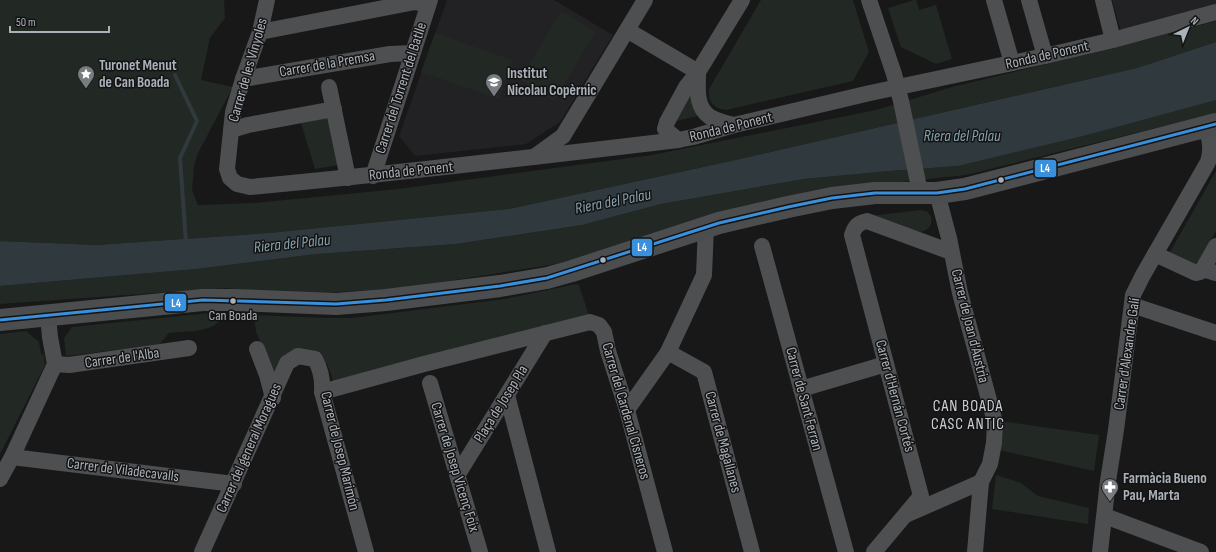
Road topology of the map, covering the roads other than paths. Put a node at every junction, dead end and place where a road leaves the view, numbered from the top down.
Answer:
1 (267, 0) edge
2 (645, 0) edge
3 (742, 0) edge
4 (869, 0) edge
5 (994, 0) edge
6 (1029, 0) edge
7 (1103, 0) edge
8 (429, 3) edge
9 (1216, 12) edge
10 (627, 30) junction
11 (260, 32) junction
12 (1113, 40) junction
13 (412, 53) junction
14 (1044, 56) junction
15 (1012, 63) junction
16 (698, 72) junction
17 (243, 79) junction
18 (329, 87) dead end
19 (897, 88) junction
20 (334, 109) junction
21 (702, 110) junction
22 (734, 125) junction
23 (1211, 126) edge
24 (231, 130) junction
25 (563, 136) junction
26 (686, 139) junction
27 (567, 154) junction
28 (532, 158) junction
29 (373, 176) junction
30 (348, 178) junction
31 (238, 184) joint
32 (929, 192) junction
33 (706, 227) junction
34 (762, 246) dead end
35 (1216, 246) edge
36 (951, 252) junction
37 (1156, 254) junction
38 (1209, 271) edge
39 (1132, 305) junction
40 (48, 316) junction
41 (0, 320) edge
42 (545, 333) junction
43 (1216, 333) edge
44 (189, 348) dead end
45 (257, 349) dead end
46 (668, 352) junction
47 (306, 357) joint
48 (55, 364) junction
49 (886, 364) junction
50 (430, 383) dead end
51 (801, 389) junction
52 (322, 392) junction
53 (506, 395) junction
54 (273, 398) junction
55 (627, 410) junction
56 (12, 457) junction
57 (458, 474) junction
58 (0, 478) edge
59 (981, 482) junction
60 (234, 484) junction
61 (906, 514) junction
62 (1105, 516) junction
63 (202, 552) edge
64 (366, 552) edge
65 (480, 552) edge
66 (548, 552) edge
67 (665, 552) edge
68 (752, 552) edge
69 (846, 552) edge
70 (874, 552) edge
71 (975, 552) edge
72 (1100, 552) edge
73 (1201, 552) edge

1 - 11 street, Carrer de les Vinyoles
2 - 10 street
3 - 16 street
4 - 19 street, Carrer de Joan d'Àustria
5 - 15 street
6 - 14 street
7 - 12 street
8 - 11 street
8 - 13 street, Carrer del Torrent del Batlle
9 - 12 street, Ronda de Ponent
10 - 16 street
10 - 25 street
11 - 17 street, Carrer de les Vinyoles
12 - 14 street, Ronda de Ponent
13 - 17 street, Carrer de la Premsa
13 - 29 street, Carrer del Torrent del Batlle
14 - 15 street, Ronda de Ponent
15 - 19 street, Ronda de Ponent
16 - 21 street
16 - 26 street
17 - 24 street, Carrer de les Vinyoles
18 - 20 street
19 - 22 street, Ronda de Ponent
19 - 32 street, Carrer de Joan d'Àustria
20 - 24 street
20 - 30 street
21 - 22 street
21 - 26 street
22 - 26 street, Ronda de Ponent
23 - 32 main road
23 - 37 street, Carrer d'Alexandre Galí
24 - 31 street, Carrer de les Vinyoles
25 - 27 street
25 - 28 street
26 - 27 street, Ronda de Ponent
27 - 28 street, Ronda de Ponent
28 - 29 street, Ronda de Ponent
29 - 30 street, Ronda de Ponent
30 - 31 street, Ronda de Ponent
32 - 33 main road
32 - 36 street, Carrer de Joan d'Àustria
33 - 40 main road
33 - 46 street
34 - 51 street, Carrer de Sant Ferran
35 - 38 street
36 - 49 street, Carrer d'Hernán Cortés
36 - 59 street, Carrer de Joan d'Àustria
37 - 38 street
37 - 39 street, Carrer d'Alexandre Galí
39 - 43 street
39 - 62 street, Carrer d'Alexandre Galí
40 - 41 main road
40 - 48 street
42 - 52 street
42 - 53 street, Plaça de Josep Pla
42 - 55 street, Carrer del Cardenal Cisneros
44 - 48 street, Carrer de l'Alba
45 - 54 street
46 - 55 street
46 - 68 street, Carrer de Magallanes
47 - 52 street, Carrer de Josep Marimón
47 - 54 street, Carrer del general Moragues
48 - 56 street
49 - 51 street
49 - 61 street, Carrer d'Hernán Cortés
50 - 57 street, Carrer de Josep Vicenç Foix
51 - 69 street, Carrer de Sant Ferran
52 - 64 street, Carrer de Josep Marimón
53 - 57 street, Plaça de Josep Pla
53 - 66 street
54 - 60 street, Carrer del general Moragues
55 - 67 street, Carrer del Cardenal Cisneros
56 - 58 street
56 - 60 street, Carrer de Viladecavalls
57 - 65 street, Carrer de Josep Vicenç Foix
59 - 61 street
59 - 71 street, Carrer de Joan d'Àustria
60 - 63 street, Carrer del general Moragues
61 - 70 street, Carrer d'Hernán Cortés
62 - 72 street, Carrer d'Alexandre Galí
62 - 73 street

